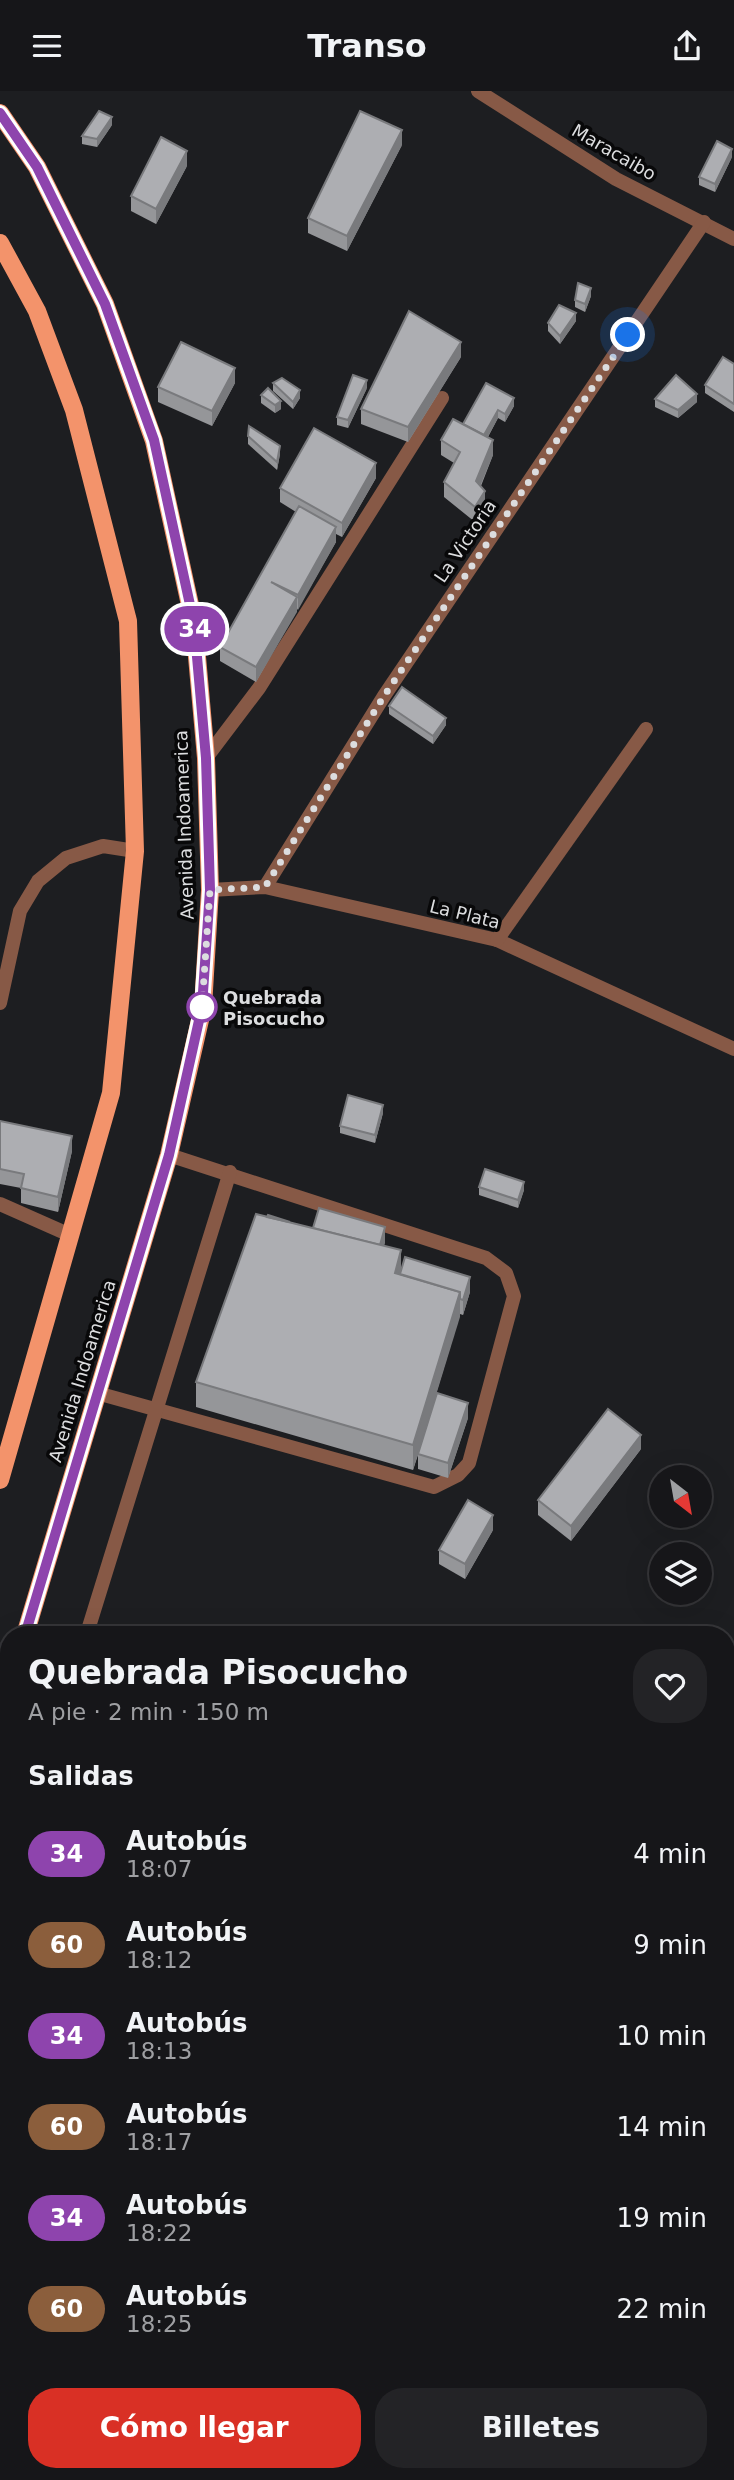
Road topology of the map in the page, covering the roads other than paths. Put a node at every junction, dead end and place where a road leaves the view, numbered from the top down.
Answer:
1 (478, 91) edge
2 (0, 113) edge
3 (705, 222) junction
4 (734, 239) edge
5 (0, 243) edge
6 (442, 398) dead end
7 (646, 729) dead end
8 (206, 758) junction
9 (135, 851) junction
10 (265, 887) junction
11 (210, 890) junction
12 (497, 940) junction
13 (0, 1003) edge
14 (734, 1049) edge
15 (169, 1155) junction
16 (230, 1172) junction
17 (0, 1204) edge
18 (70, 1235) junction
19 (97, 1393) junction
20 (156, 1410) junction
21 (0, 1480) edge
22 (28, 1626) edge
23 (89, 1626) edge

1 - 3 street, Maracaibo
2 - 8 main road, Avenida Indoamerica
3 - 4 street, Maracaibo
3 - 10 street, La Victoria
5 - 9 main road
6 - 8 street
7 - 12 street
8 - 11 main road, Avenida Indoamerica
9 - 13 street
9 - 18 main road
10 - 11 street, La Plata
10 - 12 street, La Plata
11 - 15 main road, Avenida Indoamerica
12 - 14 street, La Plata
15 - 16 street
15 - 19 main road, Avenida Indoamerica
16 - 20 street
16 - 20 street
17 - 18 street
18 - 21 main road
19 - 20 street
19 - 22 main road, Avenida Indoamerica
20 - 23 street

